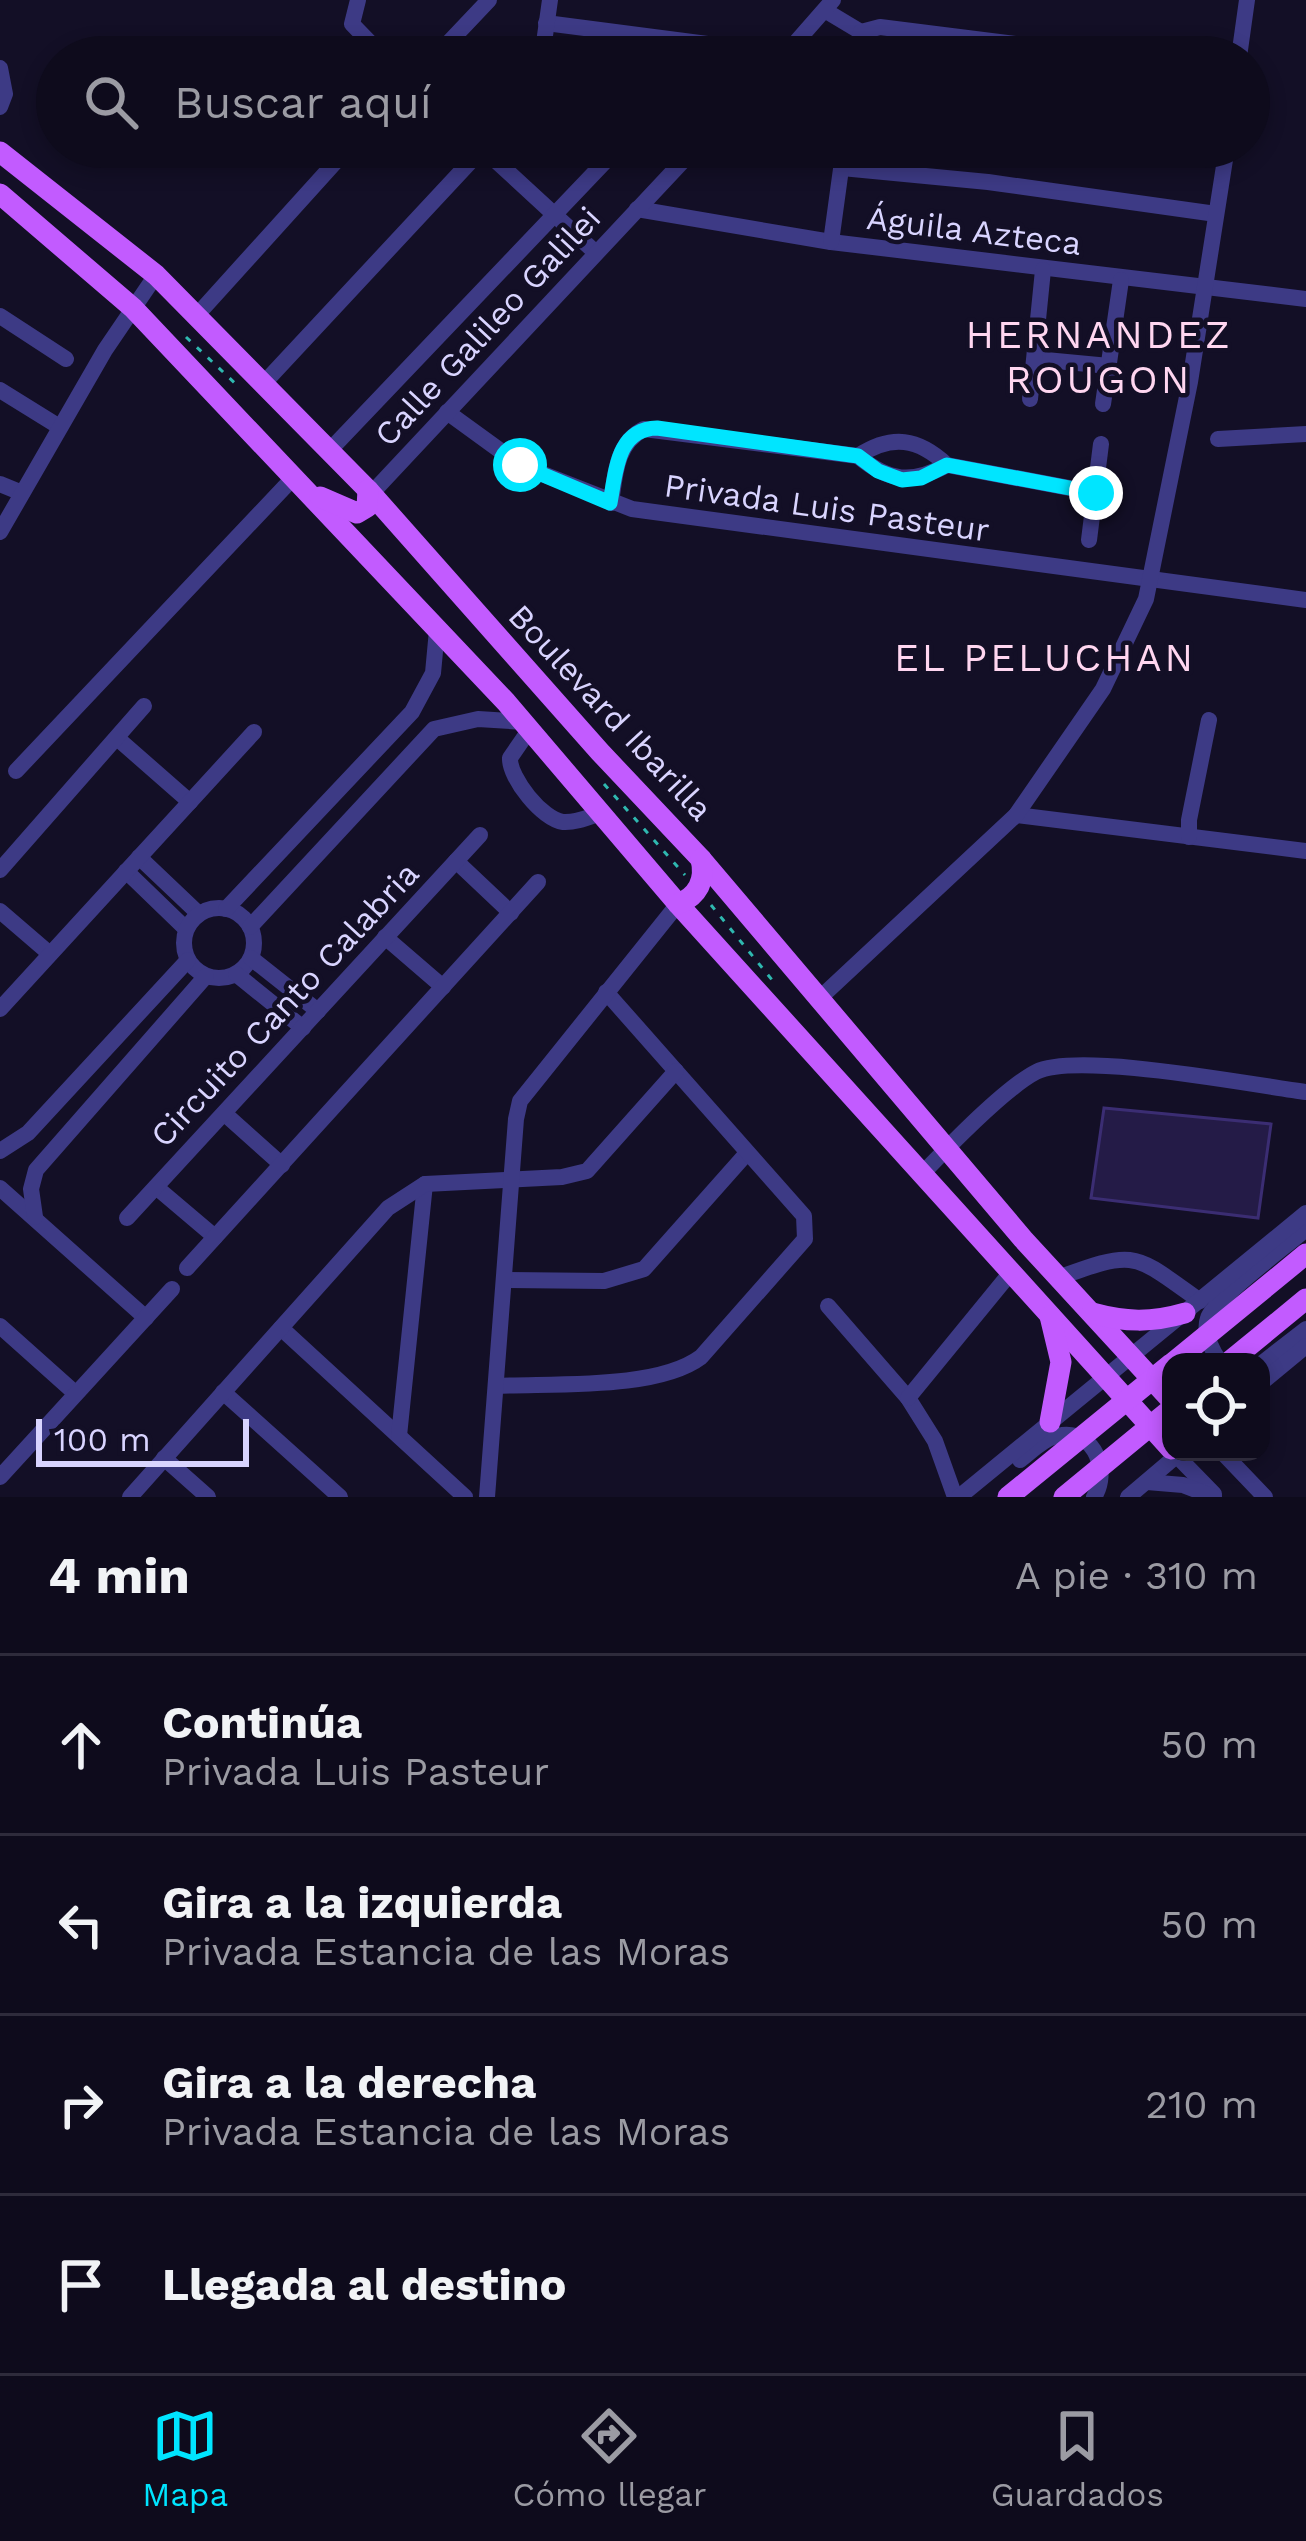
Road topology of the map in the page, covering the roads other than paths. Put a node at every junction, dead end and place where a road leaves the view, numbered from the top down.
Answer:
1 (358, 0) edge
2 (489, 0) edge
3 (550, 0) edge
4 (1247, 0) edge
5 (830, 6) edge
6 (546, 23) junction
7 (364, 36) edge
8 (455, 36) edge
9 (544, 36) edge
10 (620, 36) edge
11 (802, 36) edge
12 (852, 36) edge
13 (865, 36) edge
14 (961, 36) edge
15 (1242, 36) edge
16 (0, 68) edge
17 (0, 107) edge
18 (0, 152) edge
19 (330, 168) edge
20 (464, 168) edge
21 (505, 168) edge
22 (599, 168) edge
23 (676, 168) edge
24 (842, 168) joint
25 (1224, 168) edge
26 (2, 201) edge
27 (637, 209) junction
28 (555, 213) junction
29 (1216, 214) junction
30 (831, 242) junction
31 (596, 253) junction
32 (1043, 270) junction
33 (156, 275) junction
34 (1121, 280) junction
35 (1207, 289) junction
36 (1306, 299) edge
37 (133, 308) junction
38 (198, 314) junction
39 (0, 316) edge
40 (1035, 358) junction
41 (66, 359) dead end
42 (1109, 366) junction
43 (265, 382) junction
44 (0, 390) edge
45 (1030, 399) dead end
46 (1103, 404) dead end
47 (447, 412) junction
48 (58, 426) junction
49 (1306, 434) edge
50 (1218, 439) dead end
51 (1101, 444) dead end
52 (330, 450) junction
53 (858, 456) junction
54 (947, 465) junction
55 (0, 484) edge
56 (302, 485) junction
57 (369, 492) junction
58 (22, 493) junction
59 (1096, 493) junction
60 (610, 503) junction
61 (0, 532) edge
62 (1090, 540) dead end
63 (1151, 581) junction
64 (1306, 600) edge
65 (437, 630) junction
66 (506, 702) junction
67 (144, 706) dead end
68 (1209, 720) dead end
69 (527, 726) junction
70 (254, 732) dead end
71 (117, 738) junction
72 (600, 752) junction
73 (16, 771) dead end
74 (190, 802) junction
75 (601, 813) junction
76 (1016, 815) junction
77 (480, 835) dead end
78 (1189, 837) junction
79 (1306, 851) edge
80 (701, 859) junction
81 (456, 861) junction
82 (133, 864) junction
83 (0, 870) edge
84 (538, 882) dead end
85 (678, 904) junction
86 (226, 908) junction
87 (0, 911) edge
88 (511, 913) junction
89 (193, 921) junction
90 (250, 927) junction
91 (386, 937) junction
92 (50, 954) junction
93 (251, 958) junction
94 (188, 960) junction
95 (236, 974) junction
96 (206, 976) junction
97 (442, 987) junction
98 (606, 992) junction
99 (820, 997) junction
100 (0, 1009) edge
101 (318, 1011) junction
102 (303, 1028) junction
103 (676, 1071) junction
104 (1306, 1091) edge
105 (225, 1114) junction
106 (5, 1149) edge
107 (947, 1150) junction
108 (747, 1153) junction
109 (282, 1165) junction
110 (35, 1170) junction
111 (924, 1172) junction
112 (512, 1178) junction
113 (424, 1184) junction
114 (156, 1187) junction
115 (0, 1188) edge
116 (1306, 1213) edge
117 (35, 1217) junction
118 (128, 1218) dead end
119 (1306, 1229) edge
120 (215, 1237) junction
121 (1306, 1254) edge
122 (187, 1268) dead end
123 (1012, 1271) junction
124 (1058, 1278) junction
125 (505, 1280) junction
126 (172, 1289) dead end
127 (1306, 1299) edge
128 (828, 1306) dead end
129 (1192, 1307) junction
130 (1048, 1310) junction
131 (1089, 1312) junction
132 (146, 1318) junction
133 (0, 1327) edge
134 (281, 1328) junction
135 (1306, 1329) edge
136 (1306, 1346) edge
137 (1184, 1353) edge
138 (1216, 1353) edge
139 (1240, 1353) edge
140 (1270, 1357) edge
141 (1131, 1359) junction
142 (1162, 1371) edge
143 (1270, 1376) edge
144 (1106, 1379) junction
145 (496, 1386) junction
146 (1162, 1391) edge
147 (75, 1393) junction
148 (223, 1393) junction
149 (908, 1398) junction
150 (1162, 1416) edge
151 (1050, 1422) junction
152 (400, 1436) junction
153 (1162, 1437) edge
154 (164, 1458) junction
155 (1167, 1461) edge
156 (1184, 1461) edge
157 (1230, 1461) edge
158 (1245, 1461) edge
159 (2, 1471) edge
160 (1248, 1480) junction
161 (1147, 1482) junction
162 (959, 1496) edge
163 (130, 1497) edge
164 (208, 1497) edge
165 (340, 1497) edge
166 (465, 1497) edge
167 (487, 1497) edge
168 (1008, 1497) edge
169 (1064, 1497) edge
170 (1094, 1497) edge
171 (1128, 1497) edge
172 (1216, 1497) edge
173 (1264, 1497) edge

1 - 7 street
2 - 8 street
3 - 6 street
4 - 15 street
5 - 11 street
5 - 12 street
6 - 9 street
6 - 10 street
13 - 14 street
16 - 17 street
18 - 33 main road, Boulevard Ibarilla
19 - 38 street
20 - 43 street
21 - 28 street
22 - 28 street
23 - 27 street, Calle Galileo Galilei
24 - 29 street
24 - 30 street
25 - 29 street
26 - 37 main road
27 - 30 street, Águila Azteca
27 - 31 street, Calle Galileo Galilei
28 - 31 street
28 - 52 street
29 - 35 street
30 - 32 street, Águila Azteca
31 - 47 street, Calle Galileo Galilei
32 - 34 street, Águila Azteca
32 - 40 street
33 - 37 street
33 - 38 main road, Boulevard Ibarilla
34 - 35 street, Águila Azteca
34 - 42 street
35 - 36 street, Águila Azteca
35 - 63 street
37 - 48 street
37 - 56 main road
38 - 43 main road, Boulevard Ibarilla
39 - 41 street
40 - 42 street
40 - 45 street
42 - 46 street
43 - 52 main road, Boulevard Ibarilla
44 - 48 street
47 - 57 street, Calle Galileo Galilei
47 - 60 street, Privada Luis Pasteur
48 - 58 street
49 - 50 street
51 - 59 street
52 - 57 main road, Boulevard Ibarilla
53 - 54 street
53 - 54 street
53 - 60 street
54 - 59 street
55 - 58 street
56 - 57 main road
56 - 65 main road
56 - 73 street
57 - 72 main road, Boulevard Ibarilla
58 - 61 street
59 - 62 street
60 - 63 street, Privada Luis Pasteur
63 - 64 street, Privada Luis Pasteur
63 - 76 street
65 - 66 main road
65 - 86 street
66 - 69 main road
66 - 72 main road
67 - 71 street
68 - 78 street
69 - 75 main road
69 - 75 street
69 - 90 street
70 - 74 street
71 - 74 street
71 - 83 street
72 - 80 main road, Boulevard Ibarilla
74 - 82 street
75 - 85 main road
76 - 78 street
76 - 99 street
77 - 81 street, Circuito Canto Calabria
78 - 79 street
80 - 85 main road
80 - 99 main road, Boulevard Ibarilla
81 - 88 street, Circuito Canto Calabria
81 - 91 street, Circuito Canto Calabria
82 - 89 street
82 - 92 street
84 - 88 street
85 - 98 street
85 - 111 main road
86 - 89 street
86 - 90 street
87 - 92 street
88 - 97 street
89 - 94 street
90 - 93 street
91 - 97 street
91 - 101 street, Circuito Canto Calabria
92 - 100 street
93 - 95 street
93 - 101 street
94 - 96 street
94 - 106 street
95 - 96 street
95 - 102 street
96 - 110 street
97 - 109 street
98 - 103 street
98 - 112 street
99 - 107 main road, Boulevard Ibarilla
101 - 102 street, Circuito Canto Calabria
102 - 105 street, Circuito Canto Calabria
103 - 108 street
103 - 112 street
104 - 107 street
105 - 109 street
105 - 114 street, Circuito Canto Calabria
106 - 110 street
107 - 111 street
107 - 124 main road, Boulevard Ibarilla
108 - 125 street
108 - 145 street
109 - 120 street
110 - 117 street
111 - 123 main road
112 - 113 street
112 - 125 street
113 - 134 street
113 - 152 street
114 - 118 street, Circuito Canto Calabria
114 - 120 street, Circuito Canto Calabria
115 - 117 street
116 - 129 street
117 - 132 street
119 - 138 street
120 - 122 street
121 - 137 main road, bridge
123 - 130 main road
123 - 149 street
124 - 129 street
124 - 131 main road, Boulevard Ibarilla
125 - 145 street
126 - 132 street
127 - 139 main road
128 - 149 street
129 - 131 main road
129 - 141 street
130 - 144 main road
130 - 151 main road
131 - 141 main road, Boulevard Ibarilla
132 - 147 street
133 - 147 street
134 - 148 street
134 - 152 street
135 - 140 street
136 - 143 street
141 - 144 street
141 - 146 main road, Boulevard Ibarilla
142 - 168 main road, bridge
144 - 151 street
144 - 153 main road
145 - 167 street
147 - 159 street
148 - 154 street
148 - 165 street
149 - 162 street
150 - 169 main road, bridge
151 - 162 street
152 - 166 street
154 - 163 street
154 - 164 street
155 - 161 street
156 - 172 street
157 - 160 street
158 - 160 street
160 - 173 street
161 - 171 street
161 - 172 street
162 - 170 street

